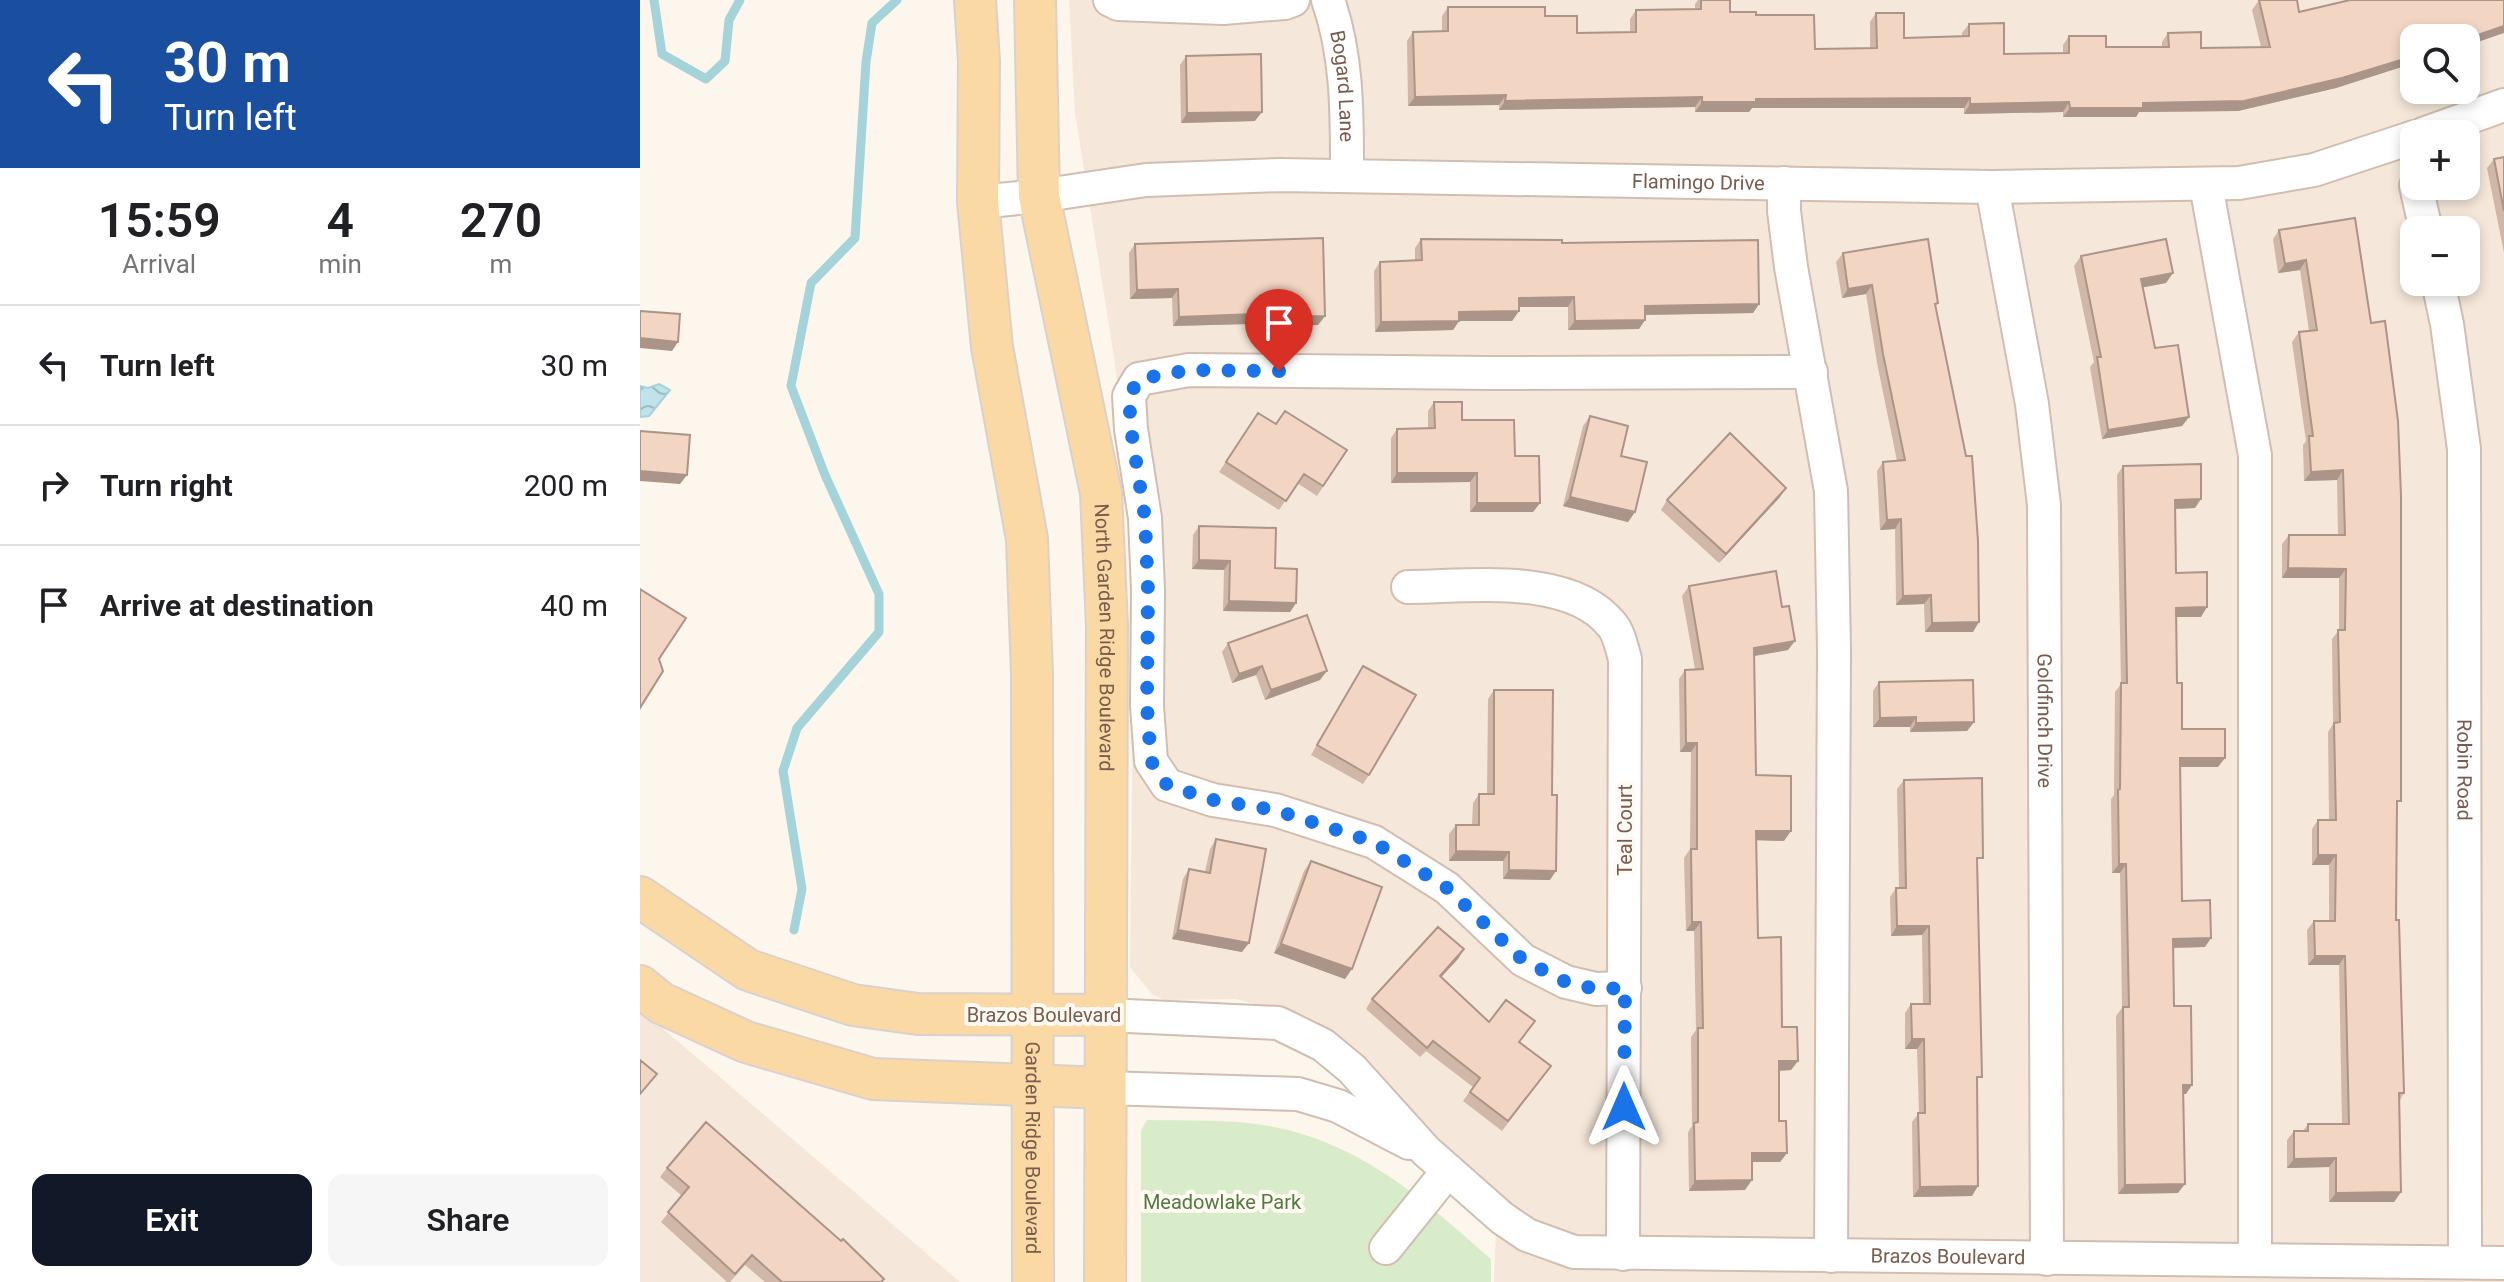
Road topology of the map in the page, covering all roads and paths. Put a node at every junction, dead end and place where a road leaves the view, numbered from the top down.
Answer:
1 (975, 0) edge
2 (1035, 0) edge
3 (1110, 0) edge
4 (1293, 0) edge
5 (1328, 0) edge
6 (2504, 105) edge
7 (2462, 120) edge
8 (2400, 142) edge
9 (1347, 175) junction
10 (1784, 183) junction
11 (2206, 185) junction
12 (1992, 187) junction
13 (1039, 196) junction
14 (978, 202) junction
15 (2441, 296) edge
16 (1811, 372) junction
17 (1408, 587) dead end
18 (640, 897) edge
19 (640, 986) edge
20 (1625, 988) junction
21 (1033, 1015) junction
22 (1106, 1015) junction
23 (1033, 1086) junction
24 (1105, 1088) junction
25 (1437, 1162) junction
26 (1386, 1248) dead end
27 (1623, 1254) junction
28 (1831, 1256) junction
29 (2047, 1259) junction
30 (2255, 1260) junction
31 (2465, 1262) junction
32 (2504, 1263) edge
33 (1033, 1282) edge
34 (1105, 1282) edge

1 - 14 main road
2 - 13 main road, North Garden Ridge Boulevard
3 - 4 street
5 - 9 street, Bogard Lane
6 - 7 street, Flamingo Drive
8 - 11 street, Flamingo Drive
9 - 10 street, Flamingo Drive
9 - 13 street, Flamingo Drive
10 - 12 street, Flamingo Drive
10 - 16 street
11 - 12 street, Flamingo Drive
11 - 30 street
12 - 29 street, Goldfinch Drive
13 - 14 street, Flamingo Drive
13 - 22 main road, North Garden Ridge Boulevard
14 - 21 main road
15 - 31 street, Robin Road
16 - 20 street
16 - 28 street
17 - 20 street, Teal Court
18 - 21 main road, Brazos Boulevard
19 - 23 main road, Brazos Boulevard
20 - 27 street, Teal Court
21 - 22 main road, Brazos Boulevard
21 - 23 main road, Garden Ridge Boulevard
22 - 24 main road, North Garden Ridge Boulevard
22 - 25 street, Brazos Boulevard
23 - 24 main road, Brazos Boulevard
23 - 33 main road, Garden Ridge Boulevard
24 - 25 street, Brazos Boulevard
24 - 34 main road, North Garden Ridge Boulevard
25 - 26 street
25 - 27 street, Brazos Boulevard
27 - 28 street, Brazos Boulevard
28 - 29 street, Brazos Boulevard
29 - 30 street, Brazos Boulevard
30 - 31 street, Brazos Boulevard
31 - 32 street, Brazos Boulevard

